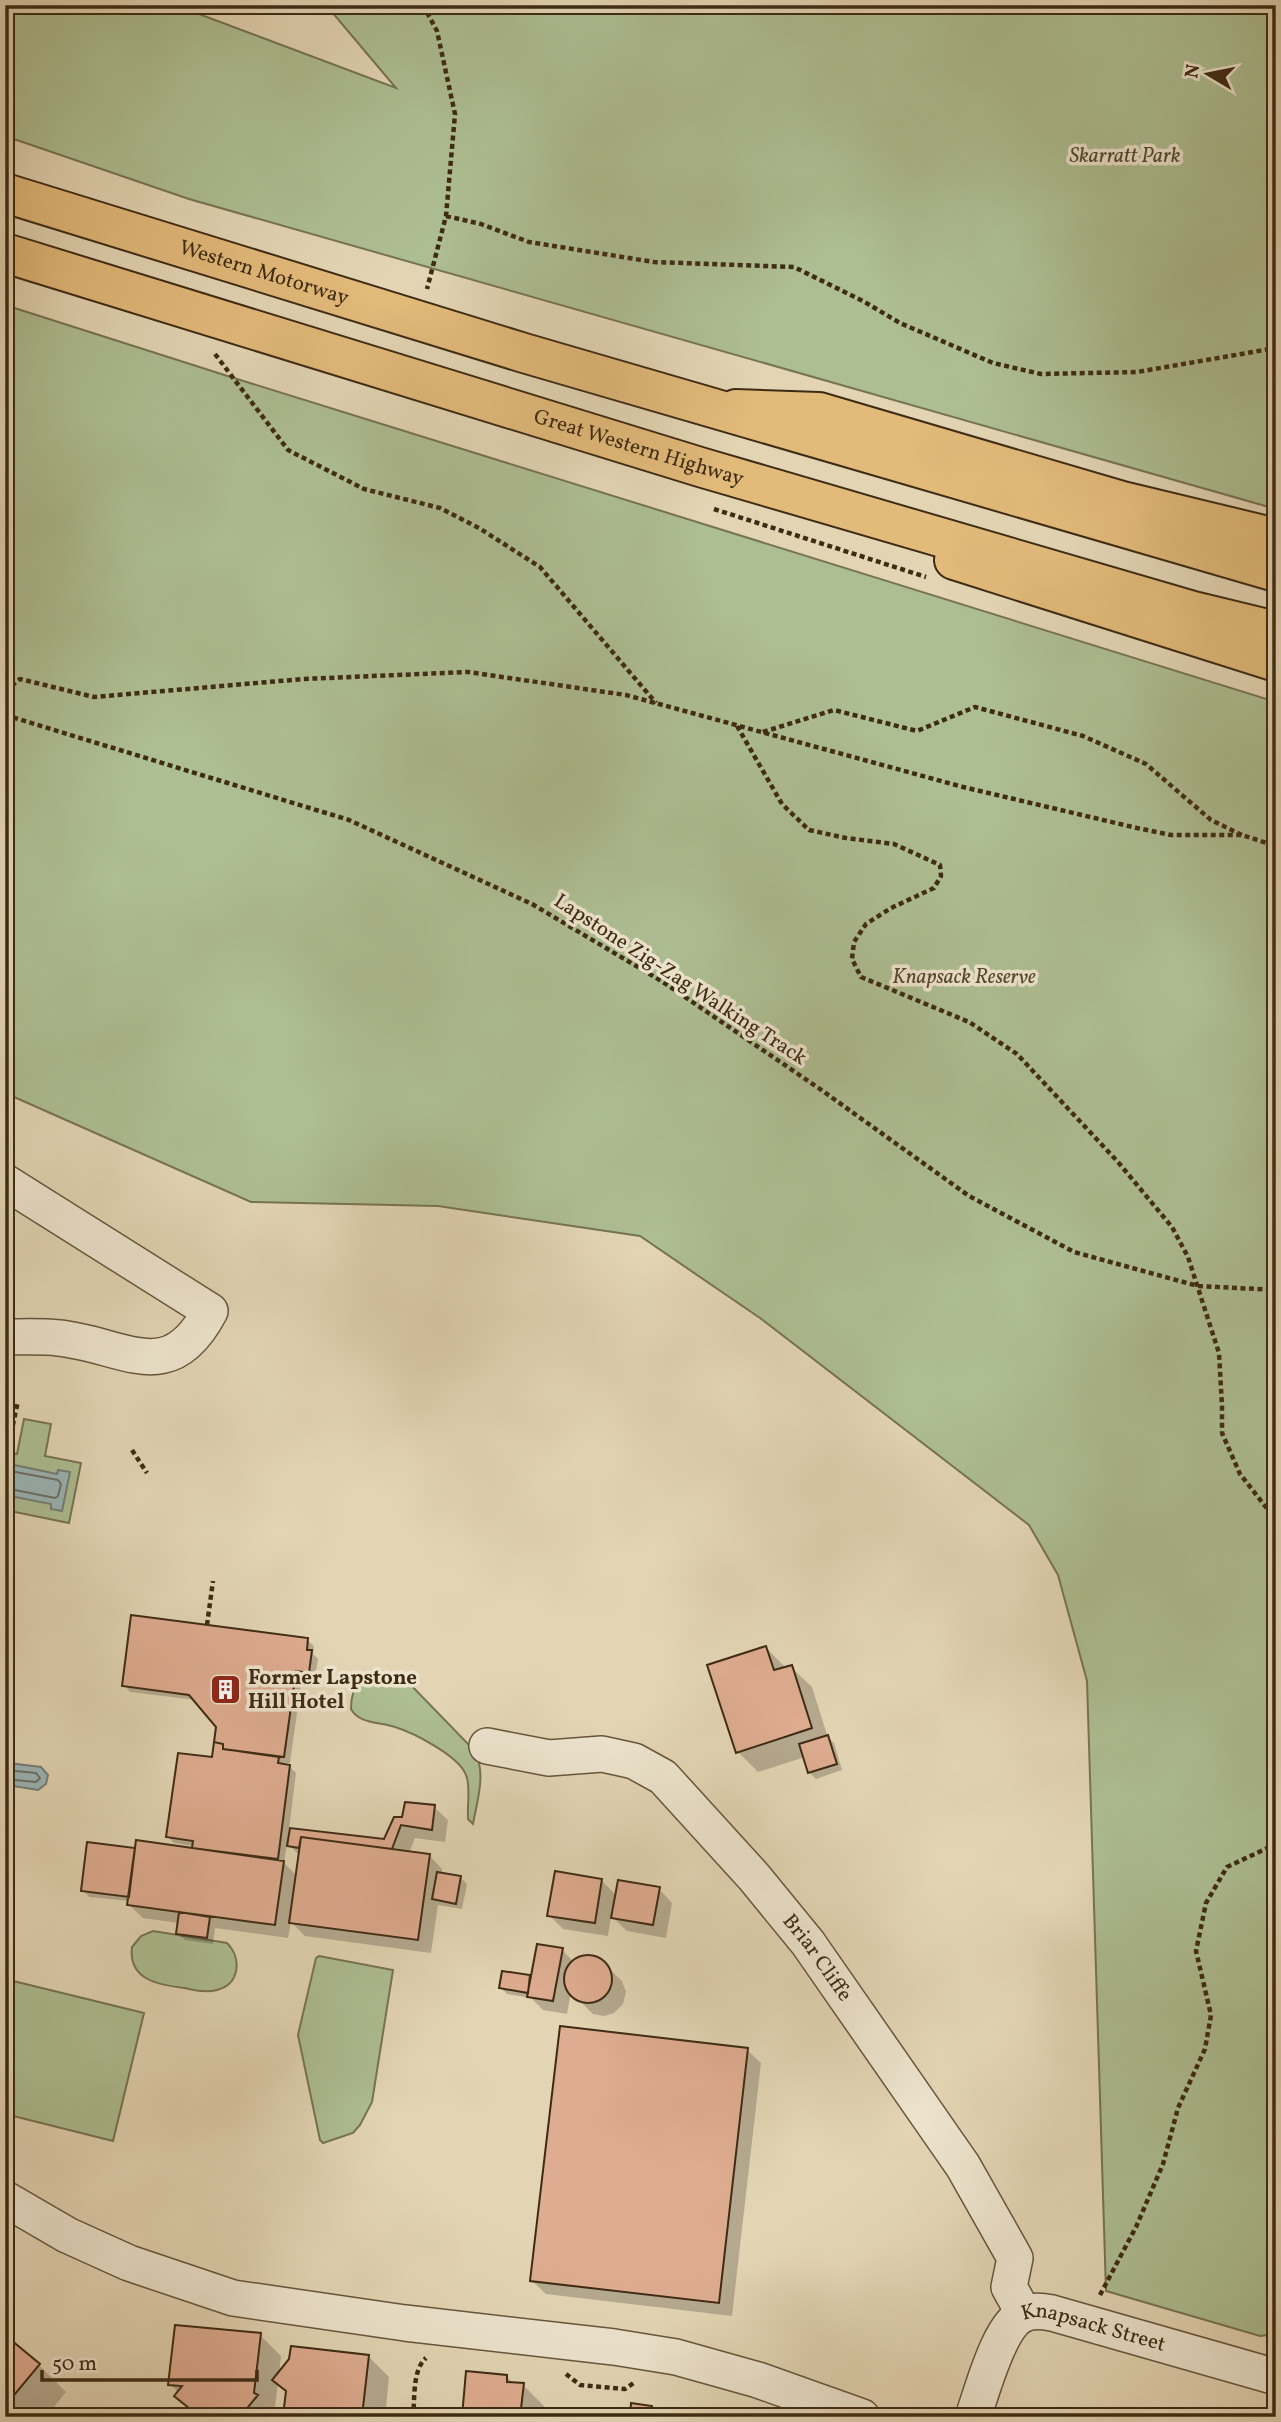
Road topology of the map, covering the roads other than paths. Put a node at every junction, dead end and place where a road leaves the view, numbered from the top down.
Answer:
1 (5, 193) edge
2 (5, 253) edge
3 (713, 409) junction
4 (700, 467) junction
5 (1276, 538) edge
6 (1276, 572) edge
7 (1276, 631) edge
8 (1276, 662) edge
9 (5, 1182) edge
10 (5, 1337) edge
11 (487, 1746) dead end
12 (5, 2199) edge
13 (1024, 2314) junction
14 (1276, 2377) edge
15 (862, 2417) edge
16 (973, 2417) edge

1 - 3 main road, Western Motorway
2 - 4 main road, Great Western Highway
3 - 5 main road
3 - 6 main road
4 - 7 main road, Great Western Highway
4 - 8 main road
9 - 10 street
11 - 13 street, Briar Cliffe
12 - 15 street
13 - 14 street, Knapsack Street
13 - 16 street, Knapsack Street

